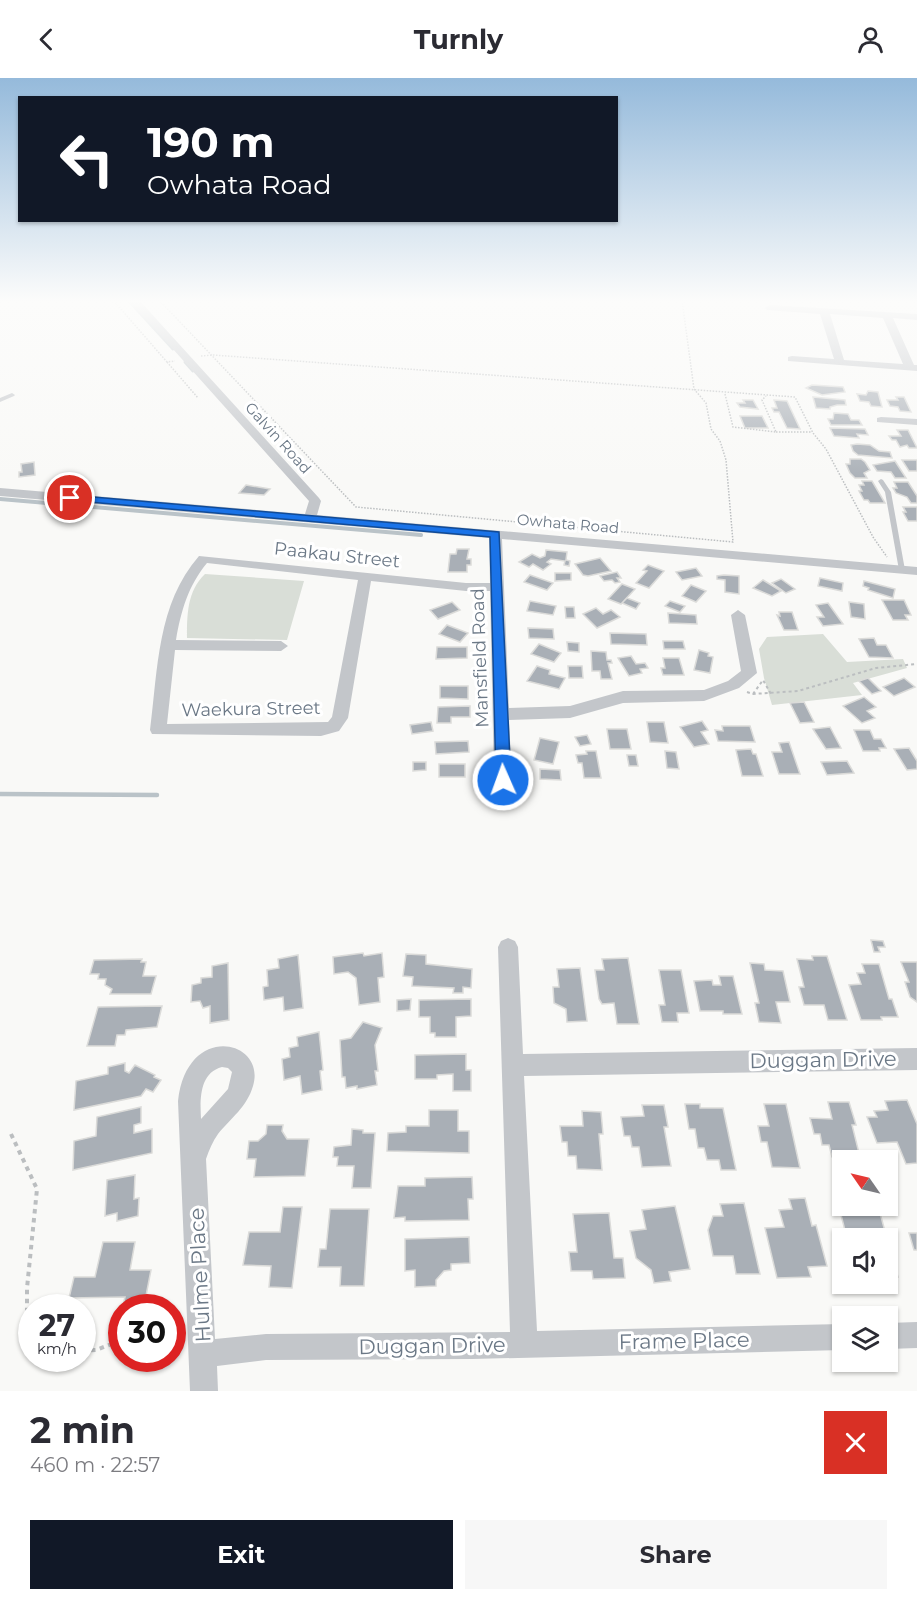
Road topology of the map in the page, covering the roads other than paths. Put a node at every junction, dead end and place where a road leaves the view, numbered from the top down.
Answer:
1 (189, 361) edge
2 (819, 361) edge
3 (840, 363) joint
4 (913, 368) edge
5 (12, 395) dead end
6 (0, 400) edge
7 (881, 420) dead end
8 (917, 422) edge
9 (881, 481) dead end
10 (0, 492) edge
11 (310, 519) junction
12 (495, 535) junction
13 (902, 570) junction
14 (917, 571) edge
15 (365, 577) junction
16 (497, 587) junction
17 (738, 615) dead end
18 (169, 645) junction
19 (281, 646) dead end
20 (501, 714) junction
21 (503, 780) dead end
22 (508, 947) dead end
23 (917, 1059) edge
24 (513, 1065) junction
25 (194, 1158) dead end
26 (917, 1335) edge
27 (898, 1336) edge
28 (832, 1337) edge
29 (524, 1344) junction
30 (204, 1354) junction
31 (204, 1391) edge

1 - 11 street, Galvin Road
2 - 3 street
3 - 4 street
5 - 6 lane
7 - 8 street
9 - 13 lane
10 - 11 street, Owhata Road
11 - 12 street, Owhata Road
12 - 13 street, Owhata Road
12 - 16 street, Mansfield Road
13 - 14 street, Owhata Road
15 - 16 street, Paakau Street
15 - 18 street, Paakau Street
15 - 18 street, Waekura Street
16 - 20 street, Mansfield Road
17 - 20 street
18 - 19 street
20 - 21 street, Mansfield Road
22 - 24 street, Duggan Drive
23 - 24 street, Duggan Drive
24 - 29 street, Duggan Drive
25 - 30 street, Hulme Place
26 - 27 street
28 - 29 street, Frame Place
29 - 30 street, Duggan Drive
30 - 31 street, Hulme Place

